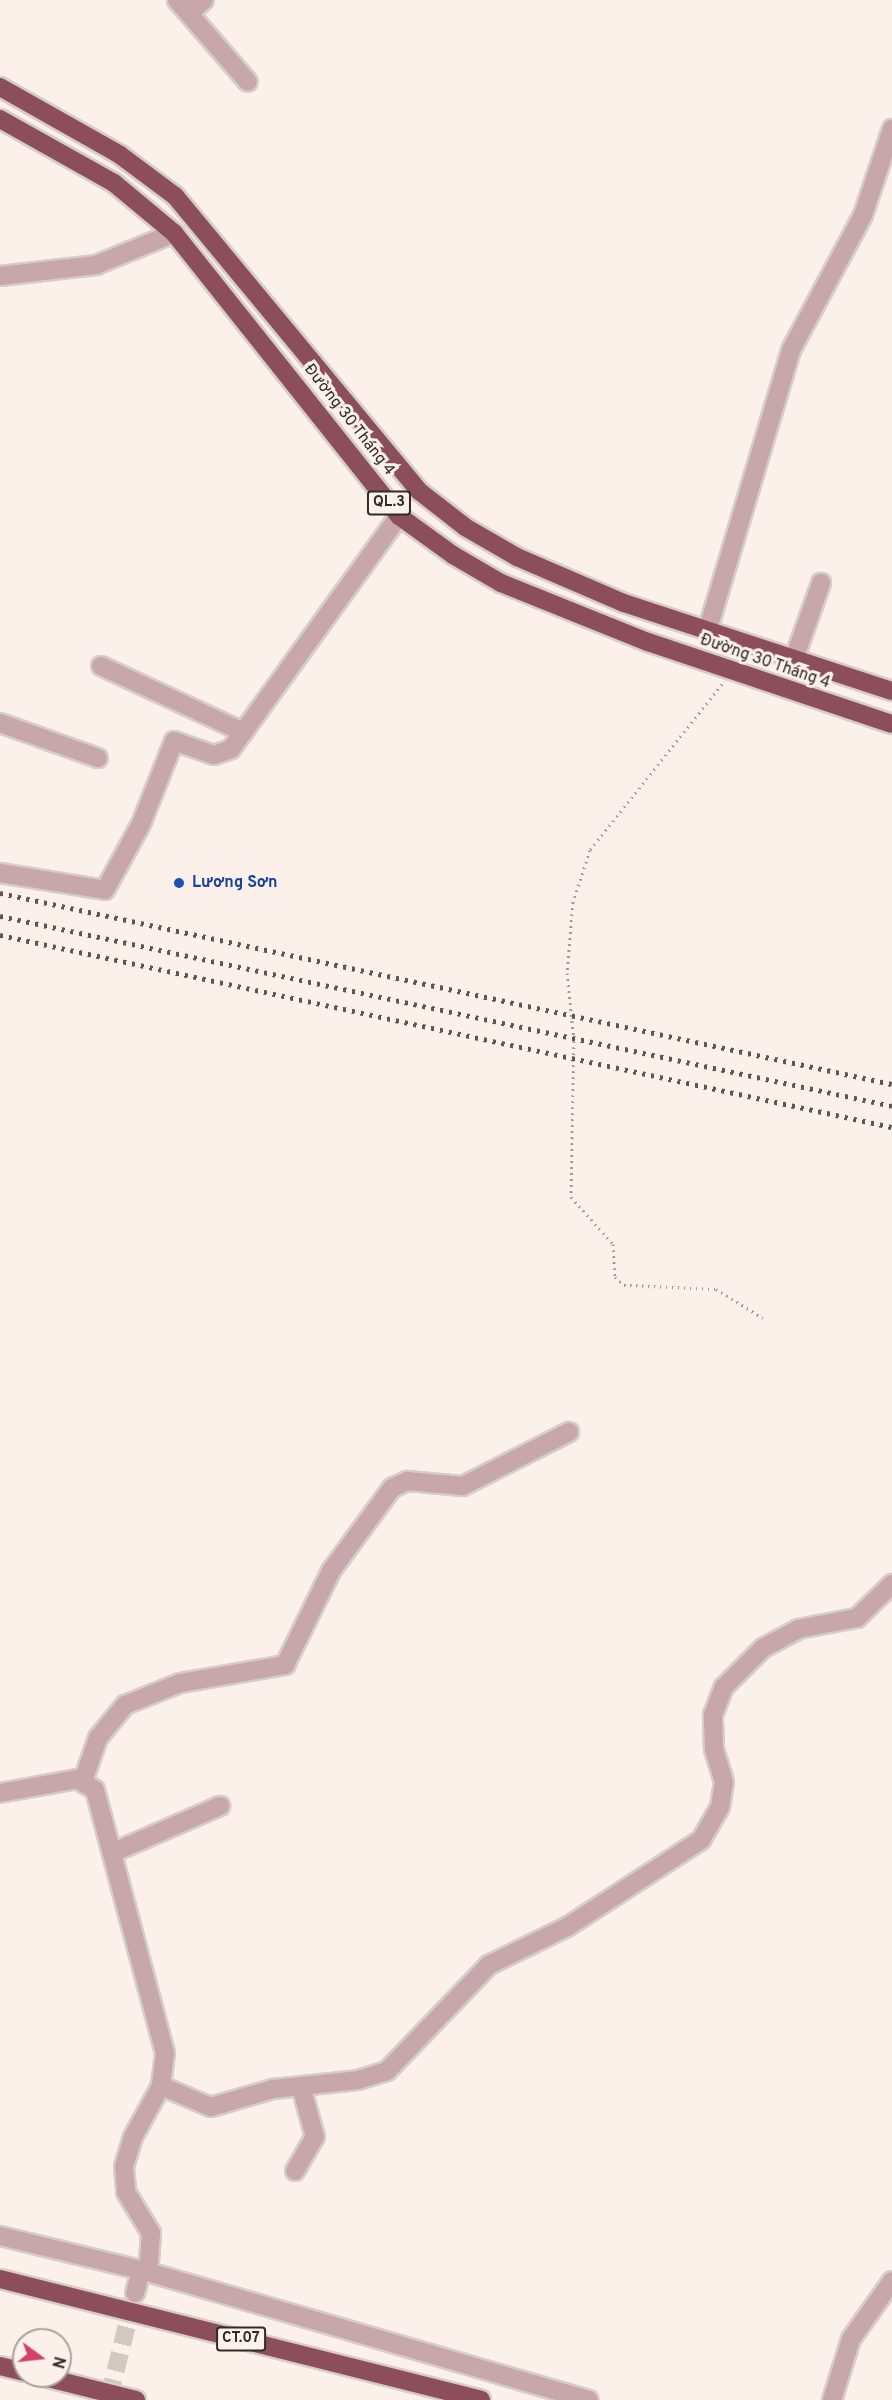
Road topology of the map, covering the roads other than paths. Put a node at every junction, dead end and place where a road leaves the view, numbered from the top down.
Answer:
1 (204, 0) edge
2 (184, 7) edge
3 (248, 82) dead end
4 (0, 87) edge
5 (0, 119) edge
6 (892, 129) edge
7 (174, 233) junction
8 (0, 276) edge
9 (419, 491) junction
10 (399, 516) junction
11 (821, 583) dead end
12 (707, 632) junction
13 (794, 659) junction
14 (101, 666) dead end
15 (892, 691) edge
16 (0, 723) edge
17 (892, 724) edge
18 (243, 732) junction
19 (98, 758) dead end
20 (0, 873) edge
21 (569, 1432) dead end
22 (892, 1584) edge
23 (83, 1781) junction
24 (0, 1793) edge
25 (220, 1806) dead end
26 (112, 1853) junction
27 (161, 2086) junction
28 (301, 2086) junction
29 (295, 2171) dead end
30 (0, 2236) edge
31 (144, 2271) junction
32 (0, 2279) edge
33 (892, 2281) edge
34 (135, 2293) tunnel mouth
35 (72, 2384) edge
36 (136, 2400) edge
37 (481, 2400) edge
38 (589, 2400) edge
39 (832, 2400) edge

1 - 2 street
2 - 3 street
4 - 9 highway, Đường 30 Tháng 4 / QL.3
5 - 7 highway, Đường 30 Tháng 4 / QL.3
6 - 12 street
7 - 8 street
7 - 10 highway, Đường 30 Tháng 4 / QL.3
9 - 10 highway
9 - 12 highway, Đường 30 Tháng 4 / QL.3
10 - 17 highway, Đường 30 Tháng 4 / QL.3
10 - 18 street
11 - 13 street
12 - 13 highway, Đường 30 Tháng 4 / QL.3
13 - 15 highway, Đường 30 Tháng 4 / QL.3
14 - 18 street
16 - 19 street
18 - 20 street
21 - 23 street
22 - 28 street
23 - 24 street
23 - 26 street
25 - 26 street
26 - 27 street
27 - 28 street
27 - 31 street
28 - 29 street
30 - 31 street
31 - 34 street
31 - 38 street
32 - 37 highway, CT.07
33 - 39 street
35 - 36 highway

